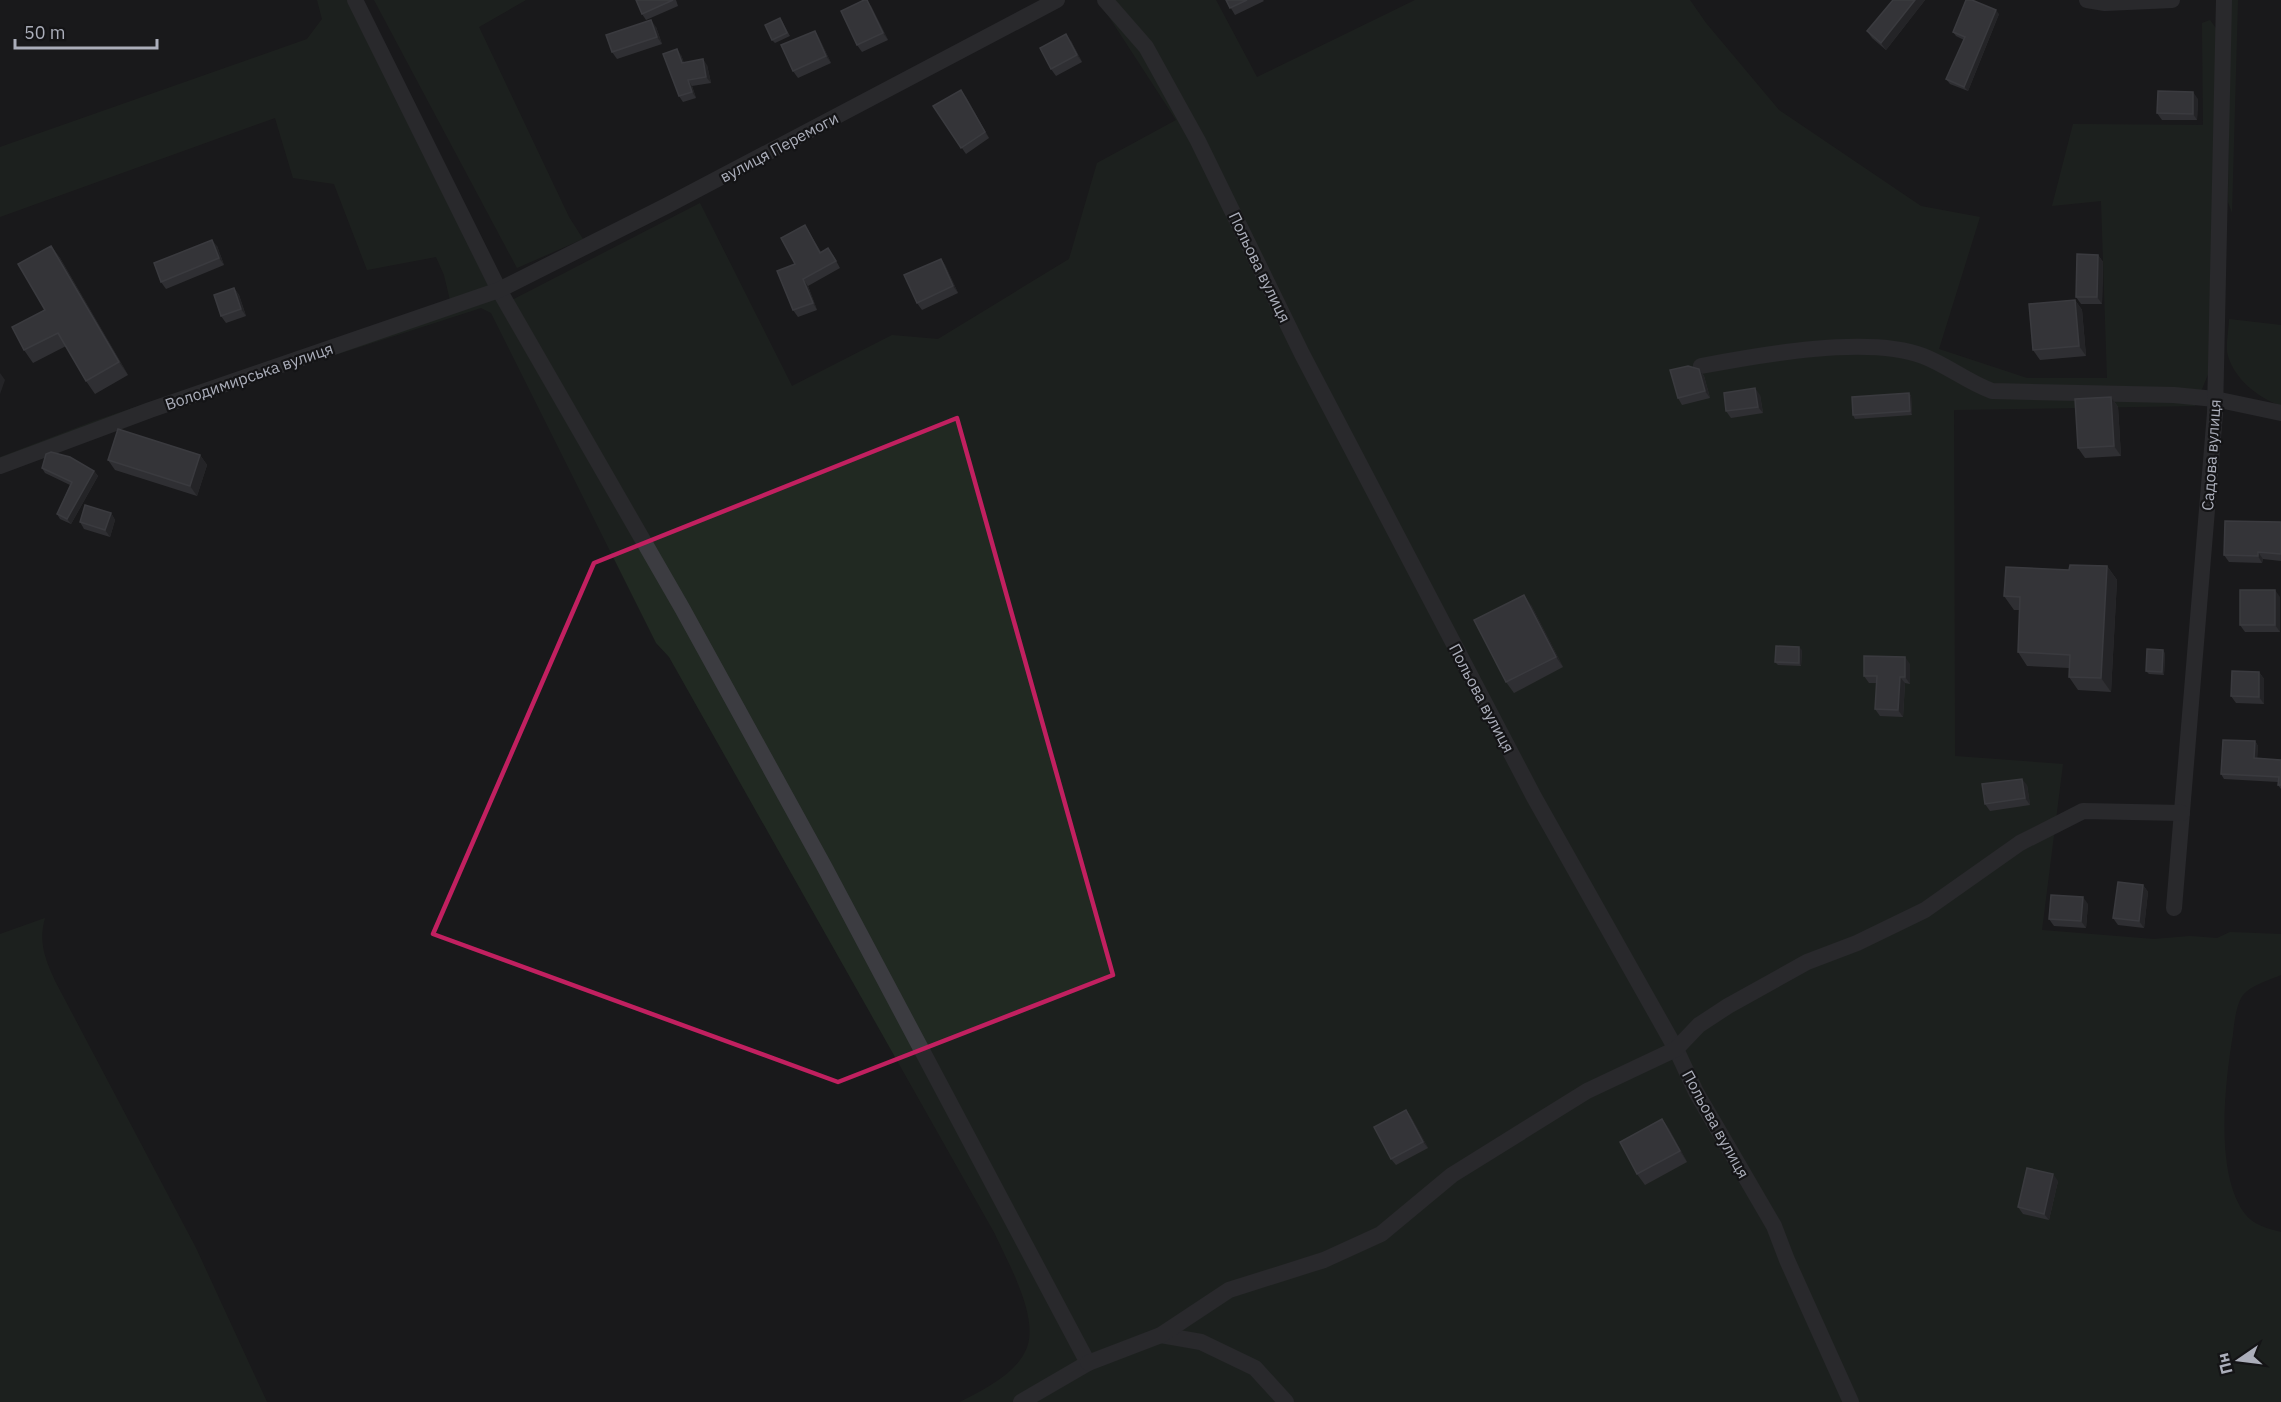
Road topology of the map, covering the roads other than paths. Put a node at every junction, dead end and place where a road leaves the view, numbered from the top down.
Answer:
1 (355, 0) edge
2 (1057, 0) edge
3 (1106, 0) edge
4 (2087, 0) edge
5 (2172, 0) edge
6 (2224, 0) edge
7 (499, 290) junction
8 (1701, 366) dead end
9 (2215, 399) junction
10 (2281, 413) edge
11 (0, 466) edge
12 (2182, 813) junction
13 (2174, 908) dead end
14 (1676, 1049) junction
15 (1161, 1335) junction
16 (1088, 1363) junction
17 (1021, 1402) edge
18 (1286, 1402) edge
19 (1851, 1402) edge

1 - 7 street
2 - 7 street, вулиця Перемоги
3 - 14 street, Польова вулиця
4 - 5 street
6 - 9 street, Садова вулиця
7 - 11 street, Володимирська вулиця
7 - 16 street
8 - 9 street
9 - 10 street
9 - 12 street, Садова вулиця
12 - 13 street, Садова вулиця
12 - 14 street
14 - 15 street
14 - 19 street, Польова вулиця
15 - 16 street
15 - 18 street
16 - 17 street

